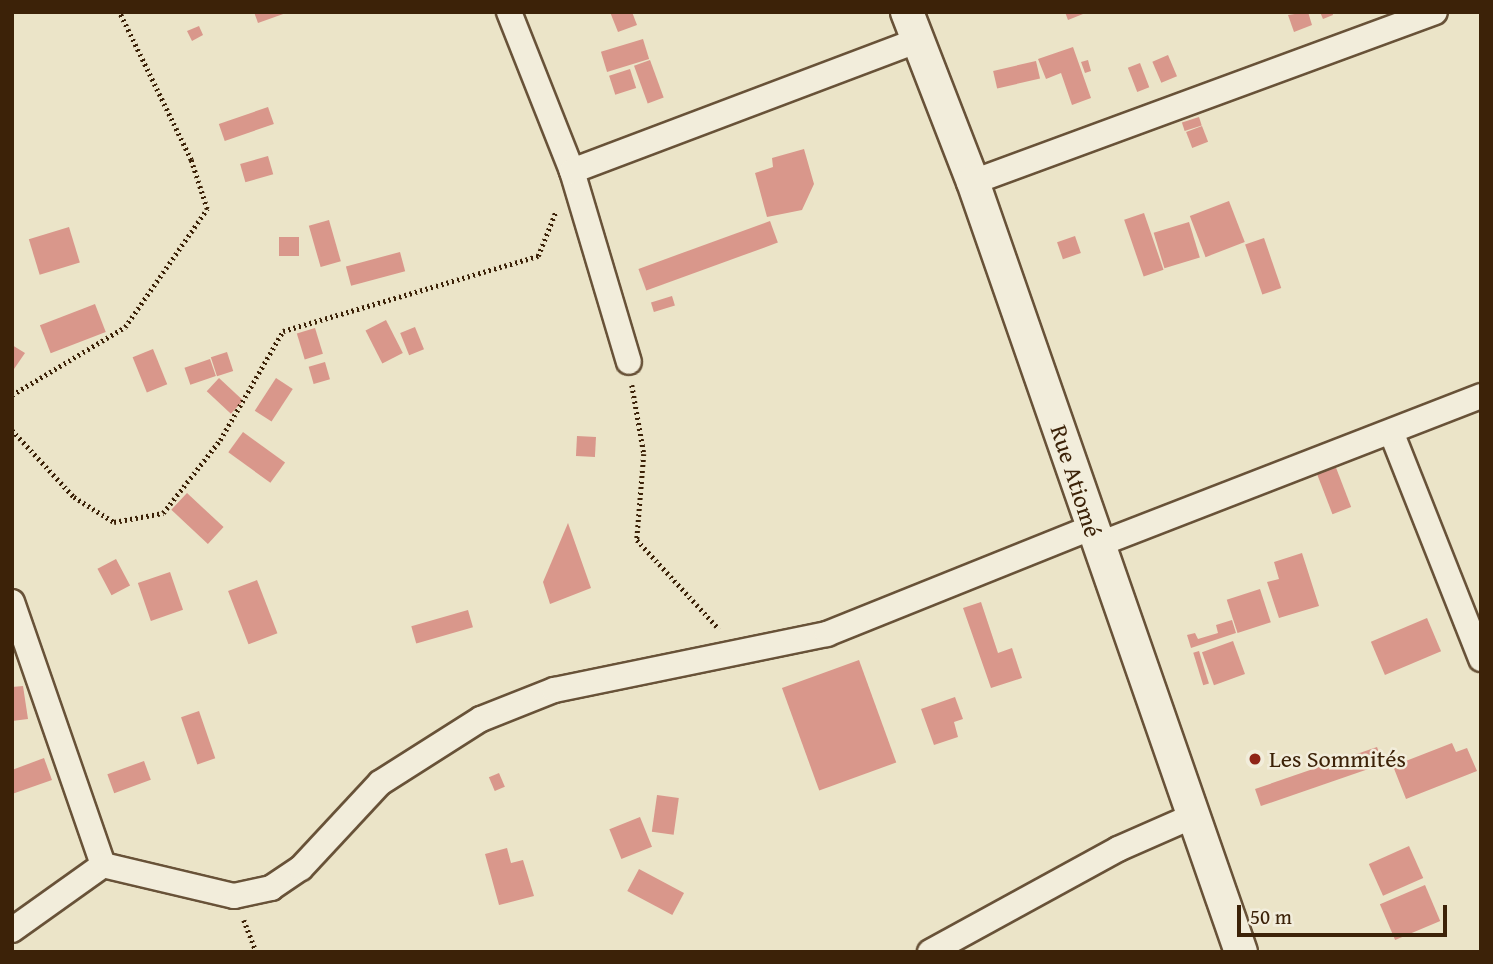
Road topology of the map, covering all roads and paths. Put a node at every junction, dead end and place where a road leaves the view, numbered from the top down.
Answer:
1 (119, 12) edge
2 (509, 12) edge
3 (1436, 12) edge
4 (912, 26) edge
5 (572, 171) junction
6 (973, 182) junction
7 (629, 362) joint
8 (12, 395) edge
9 (1481, 396) edge
10 (12, 430) edge
11 (1392, 434) junction
12 (1095, 536) junction
13 (12, 602) edge
14 (737, 652) junction
15 (1481, 659) edge
16 (1193, 817) junction
17 (103, 865) junction
18 (234, 896) junction
19 (12, 930) edge
20 (256, 952) edge
21 (930, 952) edge
22 (1241, 952) edge

1 - 8 path
2 - 5 street
3 - 6 street
4 - 5 street
4 - 6 street, Rue Atiomé
5 - 7 street
5 - 10 path
6 - 12 street, Rue Atiomé
7 - 14 path
9 - 11 street
11 - 12 street
11 - 15 street
12 - 14 street
12 - 16 street, Rue Atiomé
13 - 17 street
14 - 18 street
16 - 21 street
16 - 22 street, Rue Atiomé
17 - 18 street
17 - 19 street
18 - 20 path

